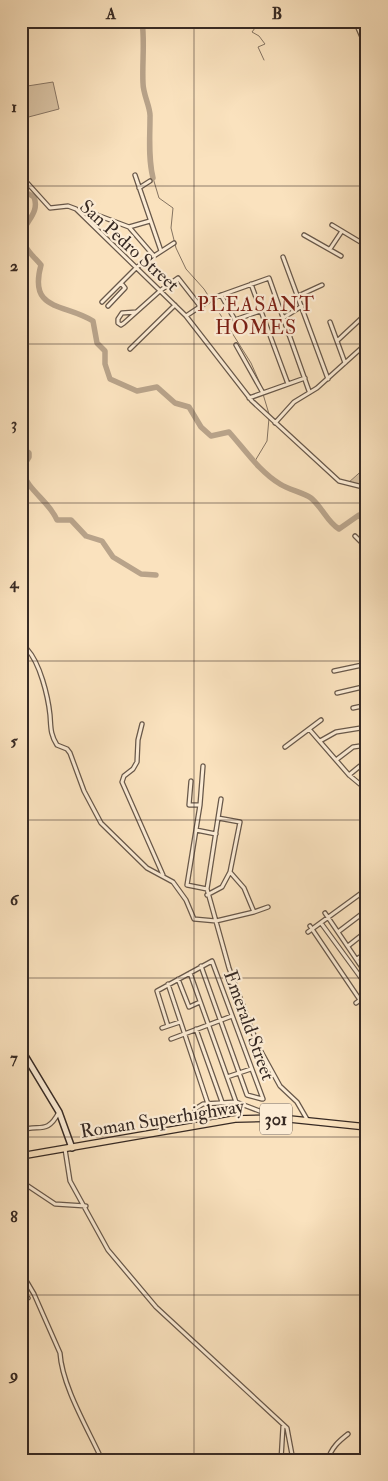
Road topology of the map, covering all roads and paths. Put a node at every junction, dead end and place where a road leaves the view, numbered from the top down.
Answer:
1 (355, 21) edge
2 (367, 49) edge
3 (21, 176) edge
4 (135, 176) dead end
5 (150, 182) dead end
6 (139, 188) junction
7 (89, 220) junction
8 (150, 221) junction
9 (332, 225) dead end
10 (129, 227) junction
11 (342, 231) junction
12 (304, 235) dead end
13 (174, 243) dead end
14 (367, 246) edge
15 (330, 249) junction
16 (161, 251) junction
17 (154, 256) junction
18 (341, 256) dead end
19 (283, 257) dead end
20 (137, 267) junction
21 (121, 283) junction
22 (251, 284) junction
23 (322, 285) dead end
24 (161, 290) junction
25 (221, 295) junction
26 (298, 296) junction
27 (102, 302) dead end
28 (175, 305) junction
29 (108, 306) dead end
30 (200, 306) junction
31 (302, 306) junction
32 (260, 310) junction
33 (136, 312) junction
34 (367, 313) edge
35 (186, 316) junction
36 (283, 318) junction
37 (330, 322) dead end
38 (337, 341) junction
39 (367, 343) edge
40 (236, 345) dead end
41 (130, 349) dead end
42 (346, 363) junction
43 (305, 378) junction
44 (328, 379) junction
45 (288, 384) junction
46 (309, 391) junction
47 (263, 393) junction
48 (249, 398) junction
49 (275, 423) junction
50 (367, 488) edge
51 (356, 536) dead end
52 (367, 548) edge
53 (27, 649) dead end
54 (367, 664) edge
55 (362, 665) junction
56 (334, 671) dead end
57 (367, 686) edge
58 (337, 693) dead end
59 (367, 705) edge
60 (353, 708) dead end
61 (321, 720) dead end
62 (142, 724) dead end
63 (367, 726) edge
64 (309, 729) junction
65 (320, 741) junction
66 (367, 745) edge
67 (285, 747) dead end
68 (336, 760) junction
69 (367, 765) edge
70 (203, 766) dead end
71 (349, 774) junction
72 (191, 781) dead end
73 (367, 790) edge
74 (221, 799) dead end
75 (200, 806) junction
76 (218, 818) junction
77 (196, 830) junction
78 (216, 834) junction
79 (230, 872) junction
80 (163, 876) junction
81 (207, 889) junction
82 (367, 889) edge
83 (207, 895) junction
84 (268, 908) dead end
85 (367, 910) edge
86 (254, 912) junction
87 (325, 913) dead end
88 (329, 918) junction
89 (216, 921) junction
90 (321, 923) junction
91 (311, 927) junction
92 (367, 931) edge
93 (308, 932) dead end
94 (338, 932) junction
95 (348, 946) junction
96 (367, 952) edge
97 (357, 959) junction
98 (201, 966) junction
99 (190, 973) junction
100 (367, 974) edge
101 (178, 979) junction
102 (168, 984) junction
103 (367, 986) edge
104 (367, 995) edge
105 (360, 1000) junction
106 (200, 1002) junction
107 (356, 1003) dead end
108 (232, 1016) junction
109 (181, 1021) junction
110 (220, 1021) junction
111 (209, 1025) junction
112 (168, 1026) junction
113 (162, 1028) dead end
114 (196, 1030) junction
115 (185, 1034) junction
116 (171, 1039) dead end
117 (21, 1049) edge
118 (251, 1069) junction
119 (239, 1073) junction
120 (227, 1077) junction
121 (222, 1102) junction
122 (236, 1102) junction
123 (208, 1104) junction
124 (58, 1112) junction
125 (280, 1118) junction
126 (309, 1122) junction
127 (194, 1125) junction
128 (367, 1127) edge
129 (21, 1130) edge
130 (72, 1148) junction
131 (65, 1150) junction
132 (21, 1156) edge
133 (25, 1184) dead end
134 (86, 1206) junction
135 (21, 1272) edge
136 (28, 1283) junction
137 (23, 1285) dead end
138 (28, 1298) dead end
139 (21, 1301) edge
140 (283, 1426) junction
141 (348, 1434) dead end
142 (102, 1460) edge
143 (281, 1460) edge
144 (293, 1460) edge
145 (328, 1460) edge

1 - 2 street
3 - 7 street, San Pedro Street
4 - 6 street
5 - 6 street
6 - 8 street
7 - 10 street
7 - 20 street, San Pedro Street
8 - 10 street
8 - 16 street
9 - 11 street
10 - 17 street
11 - 14 street
11 - 15 street
12 - 15 street
13 - 16 street
15 - 18 street
16 - 17 street
17 - 20 street
19 - 26 street
20 - 21 street
20 - 24 street, San Pedro Street
21 - 27 street
21 - 29 street
22 - 25 street
22 - 32 street
22 - 36 street
23 - 26 street
24 - 28 street, San Pedro Street
24 - 30 street
24 - 33 street
25 - 30 street
25 - 32 street
26 - 31 street
28 - 35 street, San Pedro Street
28 - 41 street
30 - 35 street
31 - 36 street
31 - 44 street
32 - 45 street
33 - 33 street
34 - 38 street
35 - 48 street, San Pedro Street
36 - 43 street
37 - 38 street
38 - 42 street
39 - 42 street
40 - 47 street
42 - 44 street
43 - 45 street
43 - 46 street
44 - 46 street
45 - 47 street
46 - 49 street
47 - 48 street
48 - 49 street, San Pedro Street
49 - 50 street, San Pedro Street
51 - 52 street
53 - 80 street
54 - 55 street
55 - 56 street
55 - 57 street
57 - 58 street
59 - 60 street
61 - 64 street
62 - 80 street
63 - 65 street
64 - 65 street
64 - 67 street
65 - 68 street
66 - 68 street
68 - 71 street
69 - 71 street
70 - 75 street
71 - 73 street
72 - 75 street
74 - 76 street
75 - 77 street
76 - 78 street
76 - 79 street
77 - 78 street
77 - 81 street
78 - 81 street
79 - 83 street
79 - 86 street
80 - 89 street
81 - 83 street
82 - 88 street
83 - 89 street
84 - 86 street
85 - 94 street
86 - 89 street
87 - 88 street
88 - 90 street
88 - 94 street
89 - 126 street
90 - 91 street
90 - 103 street
91 - 93 street
91 - 105 street
92 - 95 street
94 - 95 street
95 - 97 street
96 - 97 street
97 - 100 street
98 - 99 street
98 - 108 street, Emerald Street
98 - 110 street
99 - 101 street
99 - 106 street
101 - 102 street
101 - 106 street
102 - 109 street
102 - 112 street
104 - 105 street
105 - 107 street
106 - 111 street
108 - 110 street
108 - 118 street, Emerald Street
109 - 112 street
109 - 115 street
110 - 111 street
110 - 119 street
111 - 114 street
111 - 120 street
112 - 113 street
114 - 115 street
114 - 121 street
115 - 116 street
115 - 123 street
117 - 124 street
118 - 119 street
118 - 119 street, Emerald Street
119 - 120 street
120 - 122 street
121 - 122 street
121 - 123 street
122 - 125 street
123 - 127 street
124 - 129 street
124 - 130 street
125 - 126 main road, Roman Superhighway / 301
125 - 127 main road, Roman Superhighway / 301
126 - 128 main road, Roman Superhighway / 301
127 - 130 main road, Roman Superhighway / 301
130 - 131 main road, Roman Superhighway / 301
131 - 132 main road, Roman Superhighway / 301
131 - 134 street
133 - 134 street
134 - 140 street
135 - 136 street
136 - 137 street
136 - 142 street
138 - 139 street
140 - 143 street
140 - 144 street
141 - 145 street

